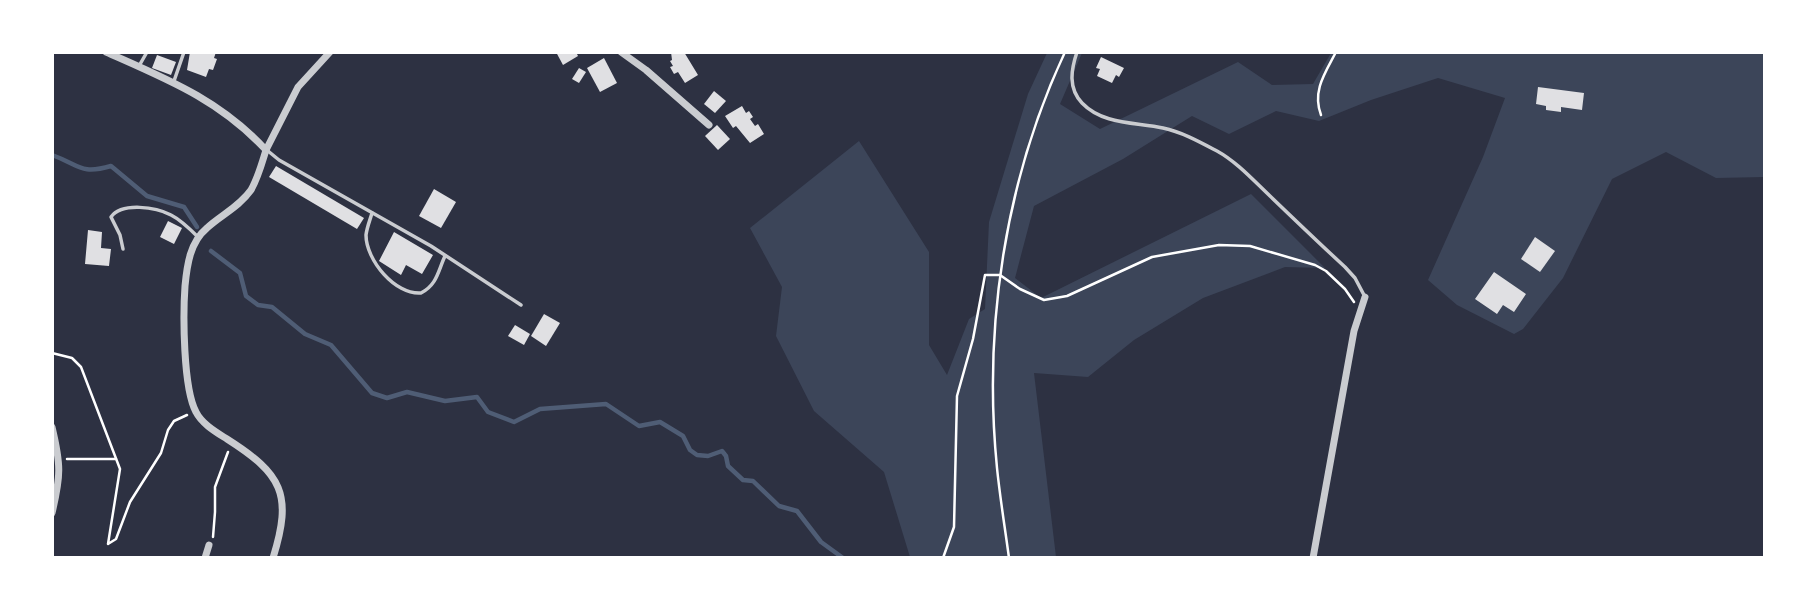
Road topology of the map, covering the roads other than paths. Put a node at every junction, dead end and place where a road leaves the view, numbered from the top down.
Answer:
1 (106, 52) edge
2 (147, 52) edge
3 (184, 52) edge
4 (330, 52) edge
5 (621, 52) edge
6 (1077, 52) edge
7 (139, 67) junction
8 (174, 81) junction
9 (709, 125) dead end
10 (266, 150) junction
11 (372, 213) junction
12 (198, 237) junction
13 (123, 249) dead end
14 (445, 256) junction
15 (1365, 297) joint
16 (521, 305) dead end
17 (52, 427) edge
18 (52, 513) edge
19 (209, 545) road end
20 (205, 558) edge
21 (273, 558) edge
22 (1312, 558) edge

1 - 7 street
2 - 7 lane
3 - 8 lane
4 - 10 street
5 - 9 street
6 - 15 lane
7 - 8 street
8 - 10 street
10 - 11 lane
10 - 12 street
11 - 14 lane
11 - 14 lane
12 - 13 lane
12 - 21 street
14 - 16 lane
15 - 22 street
17 - 18 street
19 - 20 street

